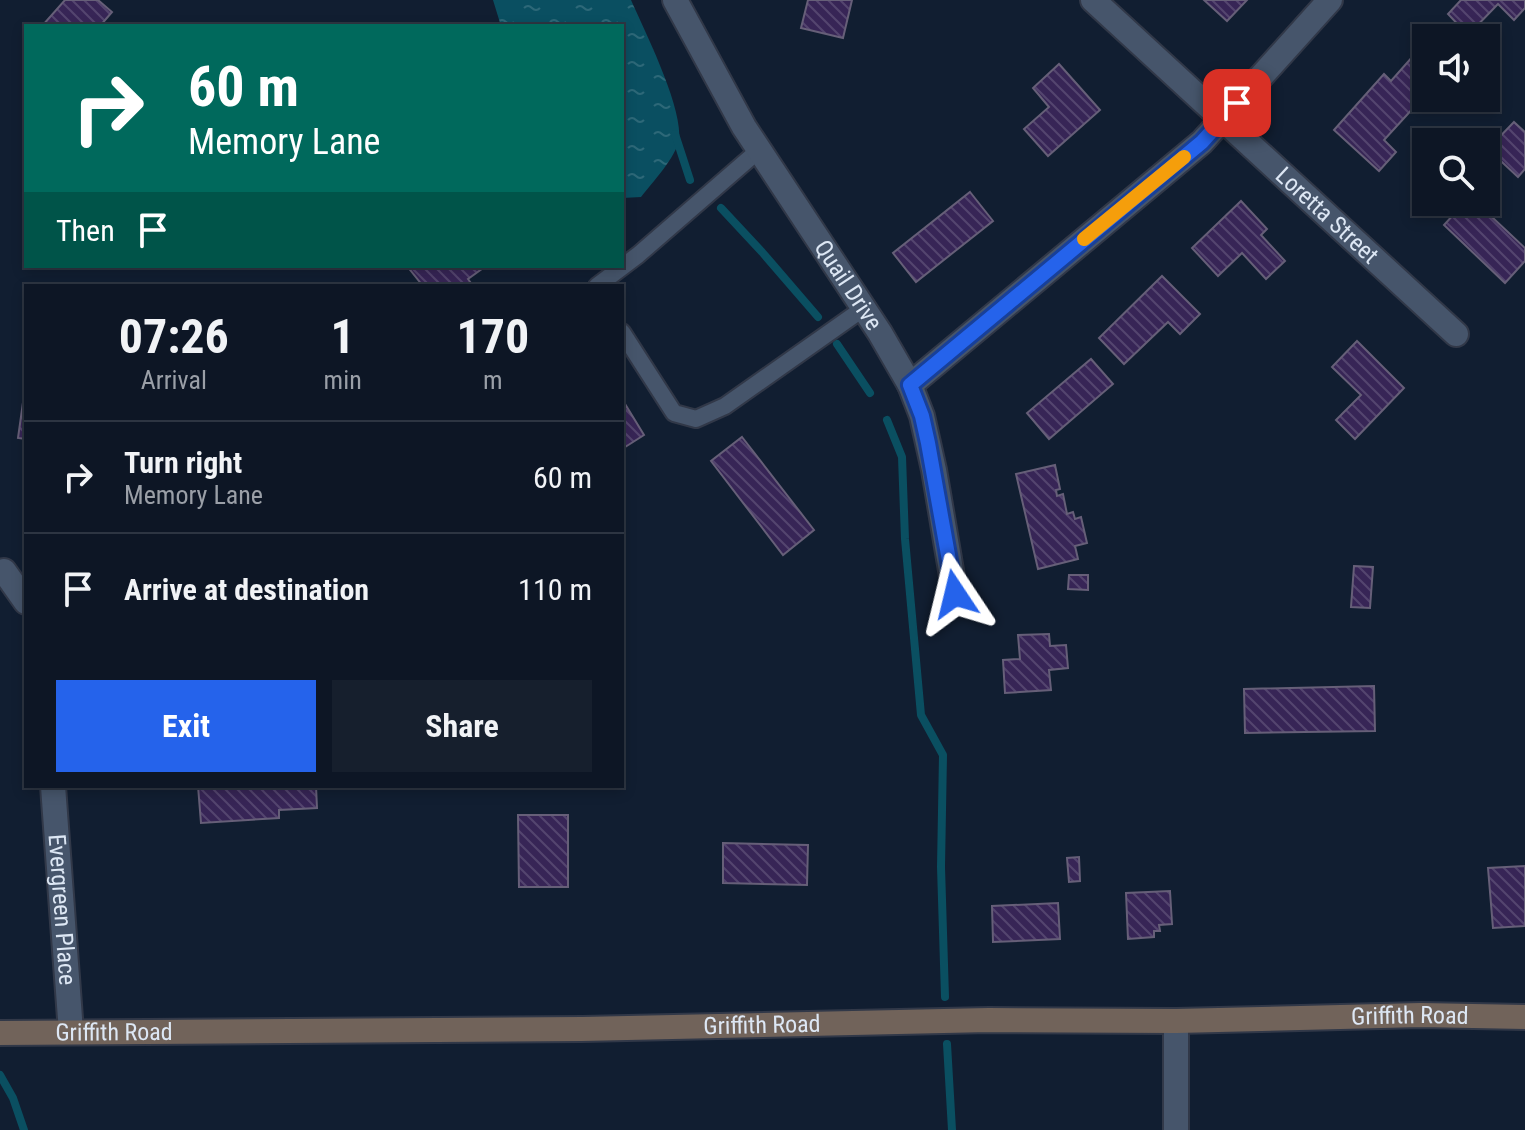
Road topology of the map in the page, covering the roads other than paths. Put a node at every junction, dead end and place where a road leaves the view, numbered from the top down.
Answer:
1 (675, 0) edge
2 (1093, 0) edge
3 (1330, 0) edge
4 (1222, 120) junction
5 (759, 150) junction
6 (624, 266) edge
7 (621, 268) edge
8 (600, 284) edge
9 (864, 308) junction
10 (1456, 334) dead end
11 (624, 335) edge
12 (910, 385) junction
13 (4, 571) dead end
14 (955, 594) dead end
15 (24, 599) edge
16 (53, 788) edge
17 (1525, 1017) edge
18 (1176, 1021) junction
19 (71, 1032) junction
20 (0, 1033) edge
21 (1176, 1130) edge

1 - 5 street, Quail Drive
2 - 4 street, Loretta Street
3 - 4 street
4 - 10 street, Loretta Street
4 - 12 street
5 - 6 lane
5 - 9 street, Quail Drive
7 - 8 lane
9 - 11 lane
9 - 12 street, Quail Drive
12 - 14 street, Quail Drive
13 - 15 street
16 - 19 street, Evergreen Place
17 - 18 street, Griffith Road
18 - 19 street, Griffith Road
18 - 21 street
19 - 20 street, Griffith Road

